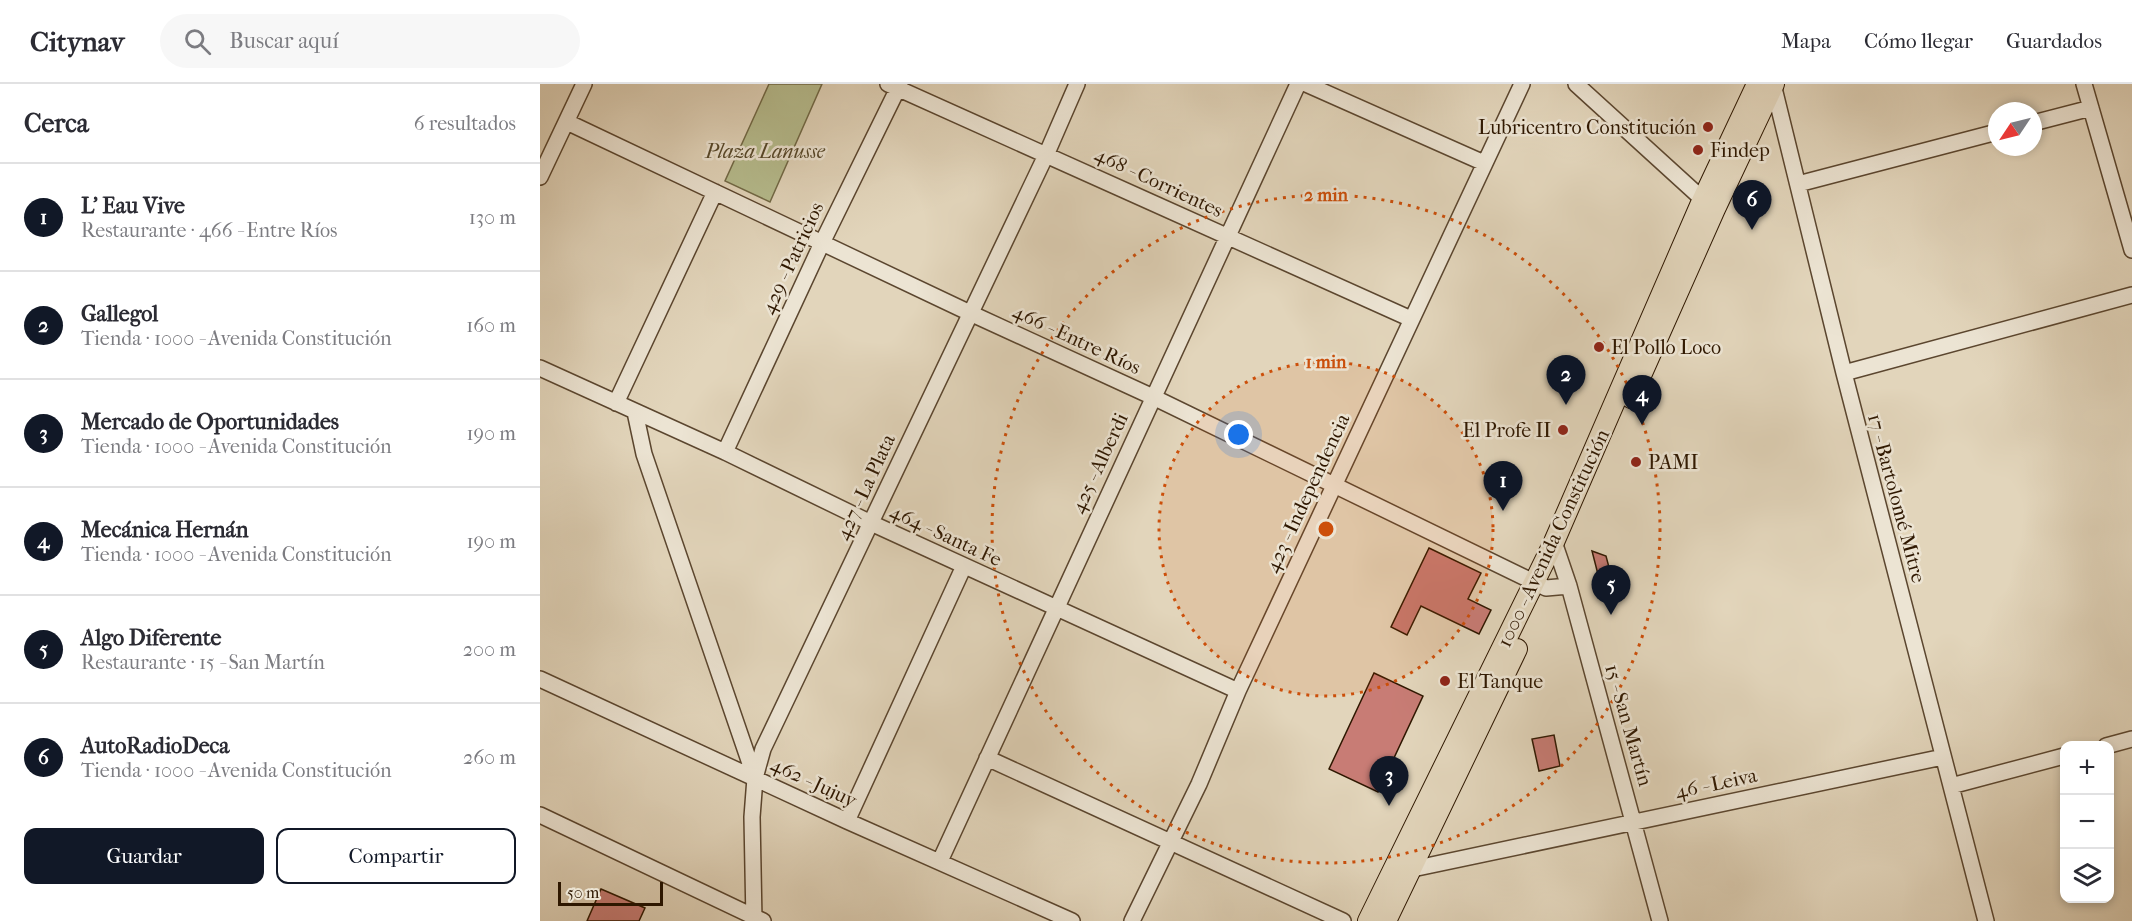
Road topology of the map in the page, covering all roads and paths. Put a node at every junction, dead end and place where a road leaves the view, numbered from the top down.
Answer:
1 (584, 84) edge
2 (1077, 84) edge
3 (1298, 84) edge
4 (1305, 84) edge
5 (1522, 84) edge
6 (1576, 84) edge
7 (1757, 84) edge
8 (1774, 84) edge
9 (2084, 84) edge
10 (895, 86) edge
11 (2091, 108) junction
12 (2042, 121) edge
13 (567, 122) junction
14 (1988, 134) edge
15 (1047, 153) junction
16 (1484, 163) junction
17 (540, 177) edge
18 (1798, 184) junction
19 (715, 192) junction
20 (1709, 206) junction
21 (1228, 238) junction
22 (822, 243) junction
23 (2132, 250) edge
24 (2132, 295) edge
25 (970, 313) junction
26 (1411, 320) junction
27 (540, 368) edge
28 (1844, 373) junction
29 (1153, 397) junction
30 (616, 403) junction
31 (635, 412) junction
32 (725, 452) junction
33 (1335, 486) junction
34 (871, 524) junction
35 (1557, 550) junction
36 (964, 566) junction
37 (1540, 585) junction
38 (1569, 586) junction
39 (1055, 608) junction
40 (540, 679) edge
41 (1238, 691) junction
42 (2132, 739) edge
43 (2114, 744) edge
44 (1943, 757) junction
45 (2060, 757) edge
46 (987, 758) junction
47 (755, 778) junction
48 (1951, 786) junction
49 (540, 815) edge
50 (847, 821) junction
51 (1635, 822) junction
52 (1169, 843) junction
53 (940, 861) junction
54 (1401, 872) junction
55 (1062, 919) edge
56 (758, 920) edge
57 (1132, 921) edge
58 (1343, 921) edge
59 (1368, 921) edge
60 (1386, 921) edge
61 (1660, 921) edge
62 (1986, 921) edge

1 - 13 street
2 - 15 street, 427 - La Plata
3 - 21 street, 425 - Alberdi
4 - 16 street
5 - 16 street, 423 - Independencia
6 - 20 street
7 - 20 main road, 1000 - Avenida Constitución
8 - 18 street, 17 - Bartolomé Mitre
8 - 20 main road, 1000 - Avenida Constitución
9 - 11 street
10 - 15 street, 468 - Corrientes
10 - 22 street, 429 - Patricios
11 - 12 street
11 - 23 street
13 - 17 street
13 - 19 street, 466 - Entre Ríos
14 - 18 street
15 - 21 street, 468 - Corrientes
15 - 25 street, 427 - La Plata
16 - 26 street, 423 - Independencia
18 - 28 street, 17 - Bartolomé Mitre
19 - 22 street, 466 - Entre Ríos
19 - 30 street
20 - 35 main road, 1000 - Avenida Constitución
21 - 26 street, 468 - Corrientes
21 - 29 street, 425 - Alberdi
22 - 25 street, 466 - Entre Ríos
22 - 32 street, 429 - Patricios
24 - 28 street
25 - 29 street, 466 - Entre Ríos
25 - 34 street, 427 - La Plata
26 - 33 street, 423 - Independencia
27 - 30 street, 464 - Santa Fe
28 - 44 street, 17 - Bartolomé Mitre
29 - 33 street, 466 - Entre Ríos
29 - 39 street, 425 - Alberdi
30 - 31 street, 464 - Santa Fe
31 - 32 street, 464 - Santa Fe
31 - 47 street
32 - 34 street, 464 - Santa Fe
33 - 37 street, 466 - Entre Ríos
33 - 41 street, 423 - Independencia
34 - 36 street, 464 - Santa Fe
34 - 47 street, 427 - La Plata
35 - 37 main road, 1000 - Avenida Constitución
35 - 38 street, 15 - San Martín
36 - 39 street, 464 - Santa Fe
36 - 50 street
37 - 38 street
37 - 54 main road, 1000 - Avenida Constitución
38 - 51 street, 15 - San Martín
39 - 41 street, 464 - Santa Fe
39 - 46 street, 425 - Alberdi
40 - 47 street, 462 - Jujuy
41 - 52 street, 423 - Independencia
42 - 43 street
44 - 48 street, 17 - Bartolomé Mitre
44 - 51 street, 46 - Leiva
45 - 48 street
46 - 52 street
46 - 53 street, 425 - Alberdi
47 - 50 street, 462 - Jujuy
47 - 56 street, 427 - La Plata
48 - 62 street, 17 - Bartolomé Mitre
49 - 56 street
50 - 53 street, 462 - Jujuy
51 - 54 street, 46 - Leiva
51 - 61 street, 15 - San Martín
52 - 57 street, 423 - Independencia
52 - 58 street
53 - 55 street, 462 - Jujuy
54 - 59 main road, 1000 - Avenida Constitución
54 - 60 main road, 1000 - Avenida Constitución

